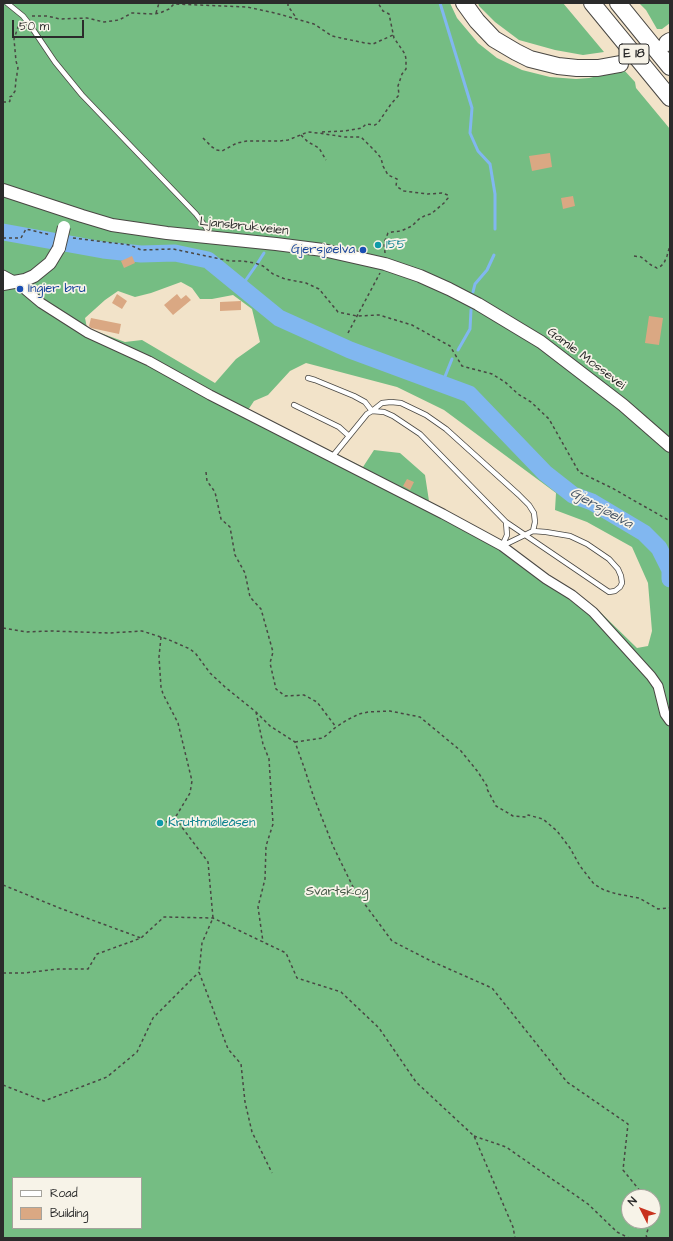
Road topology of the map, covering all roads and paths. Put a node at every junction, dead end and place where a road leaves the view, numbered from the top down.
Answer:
1 (7, 3) edge
2 (159, 3) edge
3 (288, 3) edge
4 (378, 3) edge
5 (592, 3) edge
6 (618, 3) edge
7 (468, 6) edge
8 (156, 13) junction
9 (22, 16) junction
10 (297, 19) junction
11 (18, 26) dead end
12 (393, 35) junction
13 (620, 64) dead end
14 (670, 67) edge
15 (670, 98) edge
16 (3, 102) edge
17 (318, 133) junction
18 (301, 135) junction
19 (203, 138) dead end
20 (326, 160) dead end
21 (3, 190) edge
22 (68, 212) junction
23 (25, 230) dead end
24 (209, 237) junction
25 (3, 238) edge
26 (117, 243) dead end
27 (670, 245) edge
28 (634, 256) dead end
29 (384, 264) junction
30 (3, 275) edge
31 (16, 282) junction
32 (3, 284) edge
33 (478, 304) joint
34 (357, 316) junction
35 (348, 333) dead end
36 (308, 378) dead end
37 (294, 404) dead end
38 (372, 411) junction
39 (349, 436) junction
40 (670, 446) edge
41 (332, 457) junction
42 (206, 472) dead end
43 (670, 521) edge
44 (506, 522) junction
45 (533, 530) junction
46 (524, 535) junction
47 (502, 546) junction
48 (3, 628) edge
49 (160, 637) junction
50 (256, 712) junction
51 (670, 721) edge
52 (336, 727) junction
53 (295, 742) junction
54 (175, 818) junction
55 (162, 824) dead end
56 (3, 885) edge
57 (670, 908) edge
58 (213, 918) junction
59 (141, 938) junction
60 (263, 943) junction
61 (198, 972) junction
62 (3, 973) edge
63 (3, 1085) edge
64 (474, 1136) junction
65 (272, 1173) dead end
66 (639, 1189) edge
67 (515, 1238) edge
68 (630, 1238) edge

1 - 9 lane
2 - 8 path
3 - 10 path
4 - 12 path
5 - 15 highway, E 18
6 - 14 highway, E 18
7 - 13 highway, E 18
8 - 9 path
8 - 10 path
9 - 24 lane
10 - 12 path
11 - 16 path
12 - 17 path
17 - 18 path
17 - 29 path
18 - 19 path
18 - 20 path
21 - 22 main road, Ljansbrukveien
22 - 24 main road, Ljansbrukveien
22 - 31 main road, bridge
23 - 25 path
24 - 29 main road, Ljansbrukveien
26 - 34 path
27 - 28 path
29 - 33 main road, Ljansbrukveien
29 - 34 path
30 - 31 street
31 - 32 main road
31 - 41 street
33 - 40 main road, Gamle Mossevei
34 - 35 path
34 - 43 path
36 - 38 lane
37 - 39 lane
38 - 39 lane
38 - 44 lane
38 - 45 lane
39 - 41 lane
41 - 47 street
42 - 52 path
44 - 46 lane
44 - 47 lane
45 - 46 lane
45 - 46 lane
46 - 47 lane
47 - 51 street
48 - 49 path
49 - 50 path
49 - 54 path
50 - 53 path
50 - 60 path
52 - 53 path
52 - 57 path
53 - 66 path
54 - 55 path
54 - 58 path
56 - 59 path
58 - 59 path
58 - 60 path
58 - 61 path
59 - 62 path
60 - 64 path
61 - 63 path
61 - 65 path
64 - 67 path
64 - 68 path

